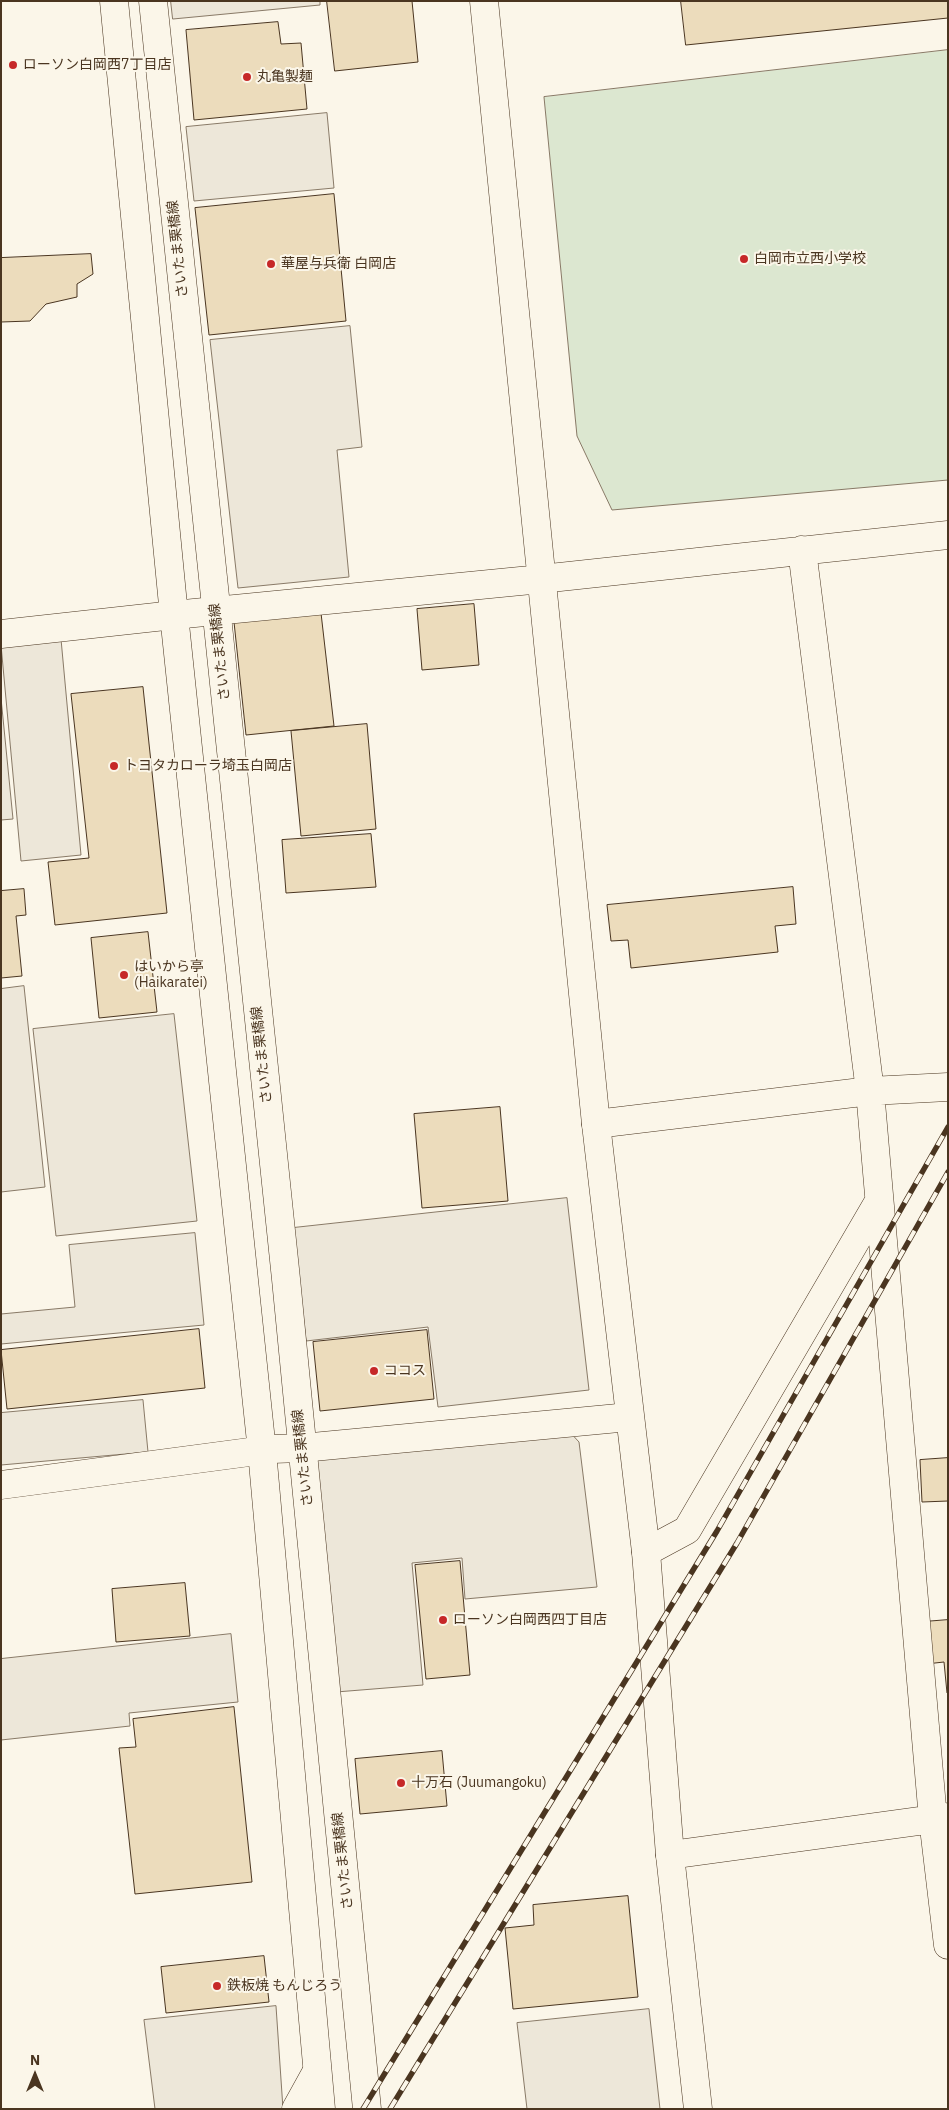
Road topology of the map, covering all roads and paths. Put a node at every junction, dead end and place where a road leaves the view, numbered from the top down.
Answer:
1 (114, 1) edge
2 (153, 1) edge
3 (484, 1) edge
4 (948, 535) edge
5 (802, 550) junction
6 (541, 579) junction
7 (216, 612) junction
8 (174, 615) junction
9 (1, 634) edge
10 (947, 1085) edge
11 (870, 1091) junction
12 (596, 1124) junction
13 (879, 1201) junction
14 (629, 1417) junction
15 (302, 1448) junction
16 (262, 1450) junction
17 (1, 1485) edge
18 (646, 1552) junction
19 (940, 1818) edge
20 (670, 1855) junction
21 (948, 1945) edge
22 (317, 2071) junction
23 (296, 2109) edge
24 (321, 2109) edge
25 (367, 2109) edge
26 (698, 2109) edge

1 - 8 street
2 - 7 street, さいたま栗橋線
3 - 6 street
4 - 5 street
5 - 6 street
5 - 11 street
6 - 7 street
6 - 12 street
7 - 8 street
7 - 15 street, さいたま栗橋線
8 - 9 street
8 - 16 street
10 - 11 street
11 - 12 street
11 - 13 street
12 - 14 street
13 - 18 street
13 - 19 street
14 - 15 street
14 - 18 street
15 - 16 street
15 - 25 street, さいたま栗橋線
16 - 17 street
16 - 22 street
18 - 20 street
19 - 20 street
19 - 21 street
20 - 26 street
22 - 23 street
22 - 24 street

